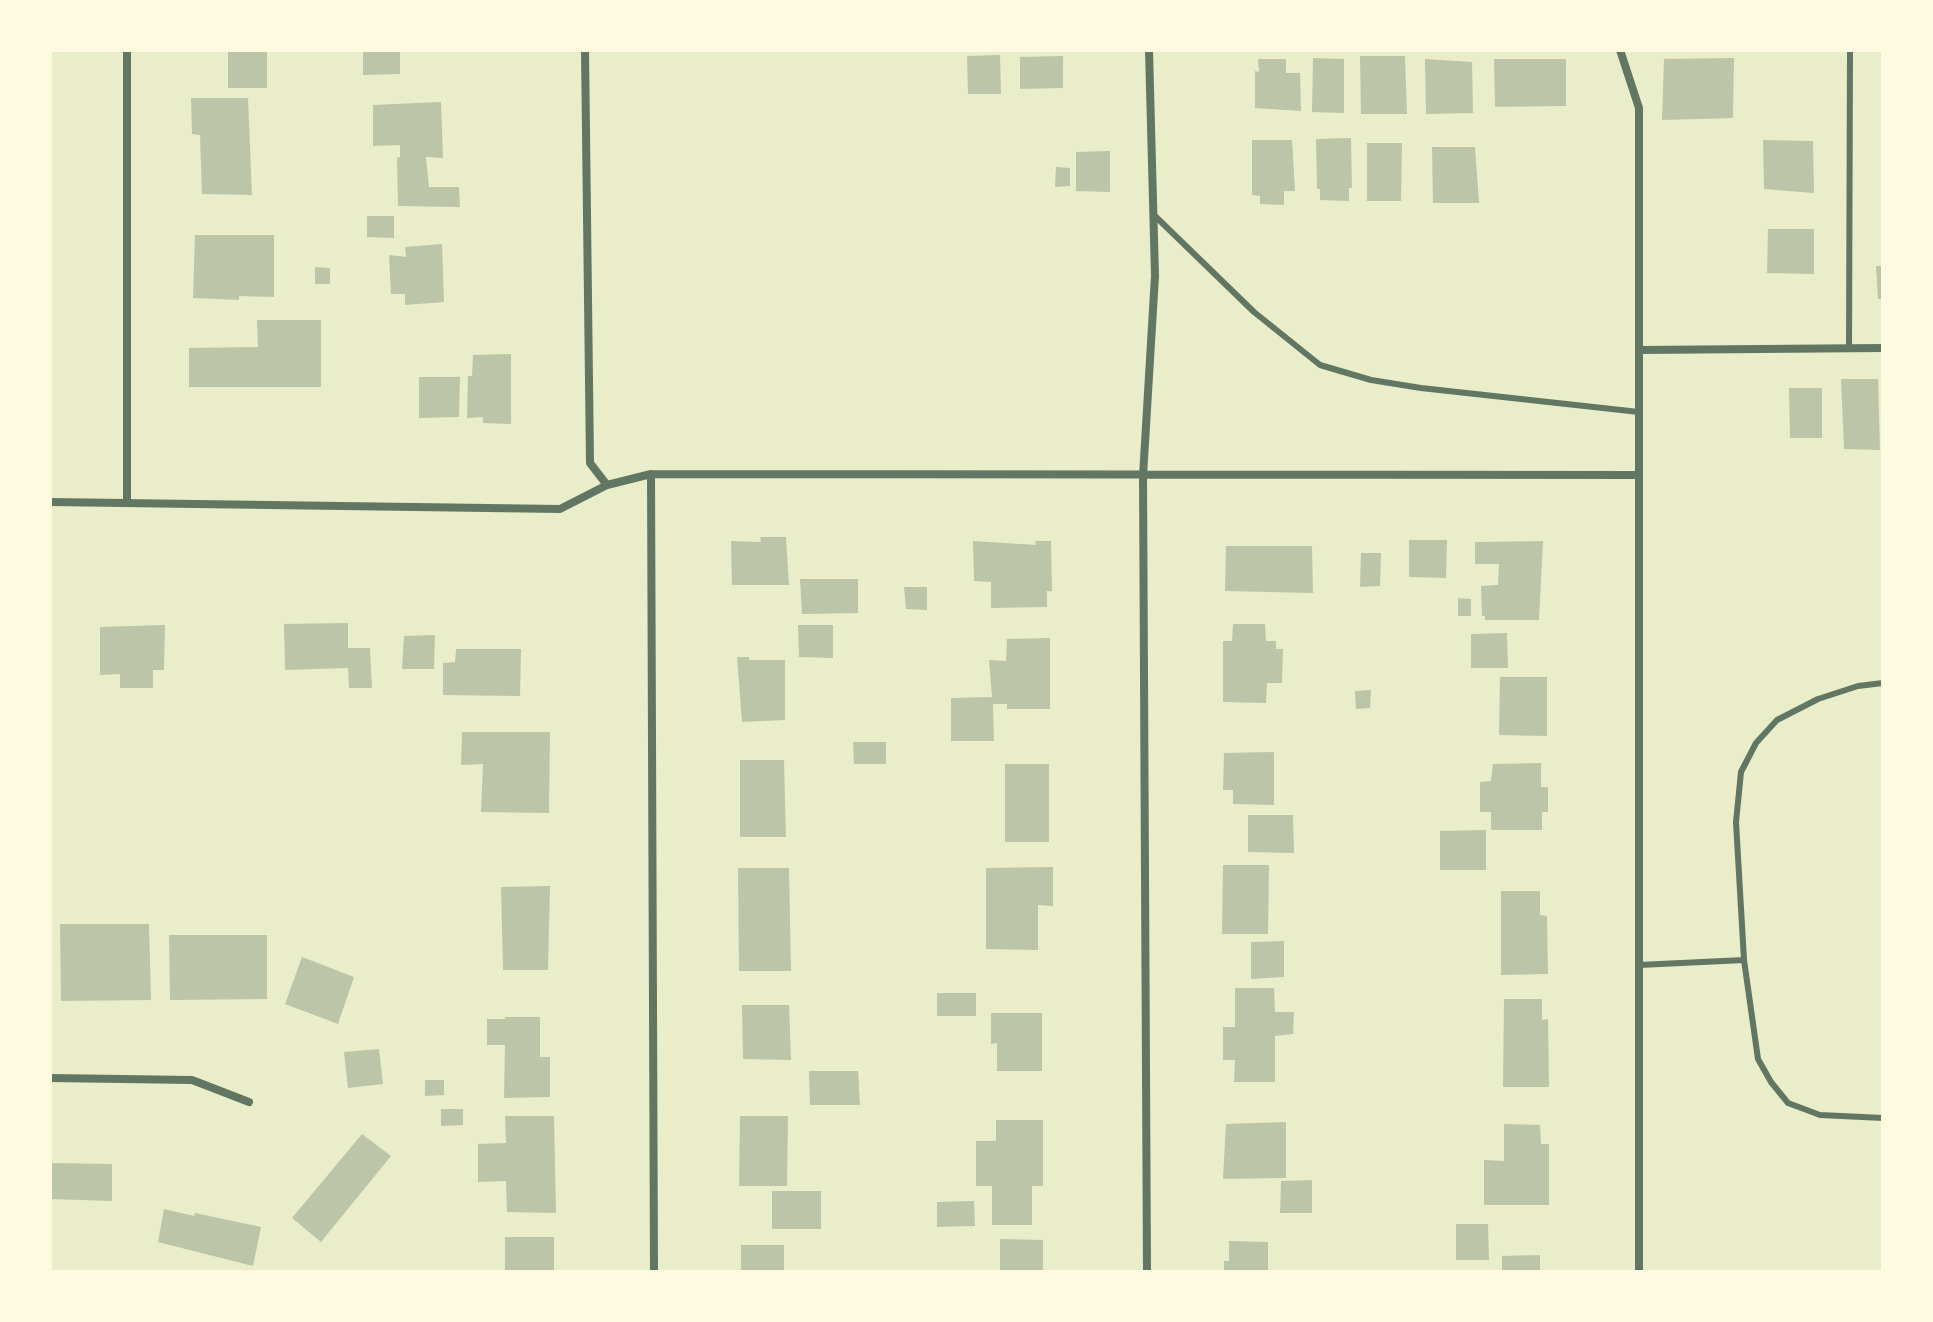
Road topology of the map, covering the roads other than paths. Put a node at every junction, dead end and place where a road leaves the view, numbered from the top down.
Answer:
1 (127, 50) edge
2 (585, 50) edge
3 (1149, 50) edge
4 (1620, 50) edge
5 (1850, 50) edge
6 (1155, 216) junction
7 (1849, 348) junction
8 (1883, 348) edge
9 (1639, 350) junction
10 (1639, 412) junction
11 (651, 474) junction
12 (1639, 475) junction
13 (1143, 476) junction
14 (607, 485) junction
15 (50, 502) edge
16 (127, 503) junction
17 (1883, 683) edge
18 (1744, 960) junction
19 (1639, 965) junction
20 (50, 1078) edge
21 (249, 1102) dead end
22 (1883, 1118) edge
23 (654, 1272) edge
24 (1147, 1272) edge
25 (1639, 1272) edge

1 - 16 street
2 - 14 street
3 - 6 street
4 - 9 street
5 - 7 lane
6 - 10 lane
6 - 13 street
7 - 8 street
7 - 9 street
9 - 10 street
10 - 12 street
11 - 13 street
11 - 14 street
11 - 23 street
12 - 13 street
12 - 19 street
13 - 24 street
14 - 16 street
15 - 16 street
17 - 18 lane
18 - 19 lane
18 - 22 lane
19 - 25 street
20 - 21 street

